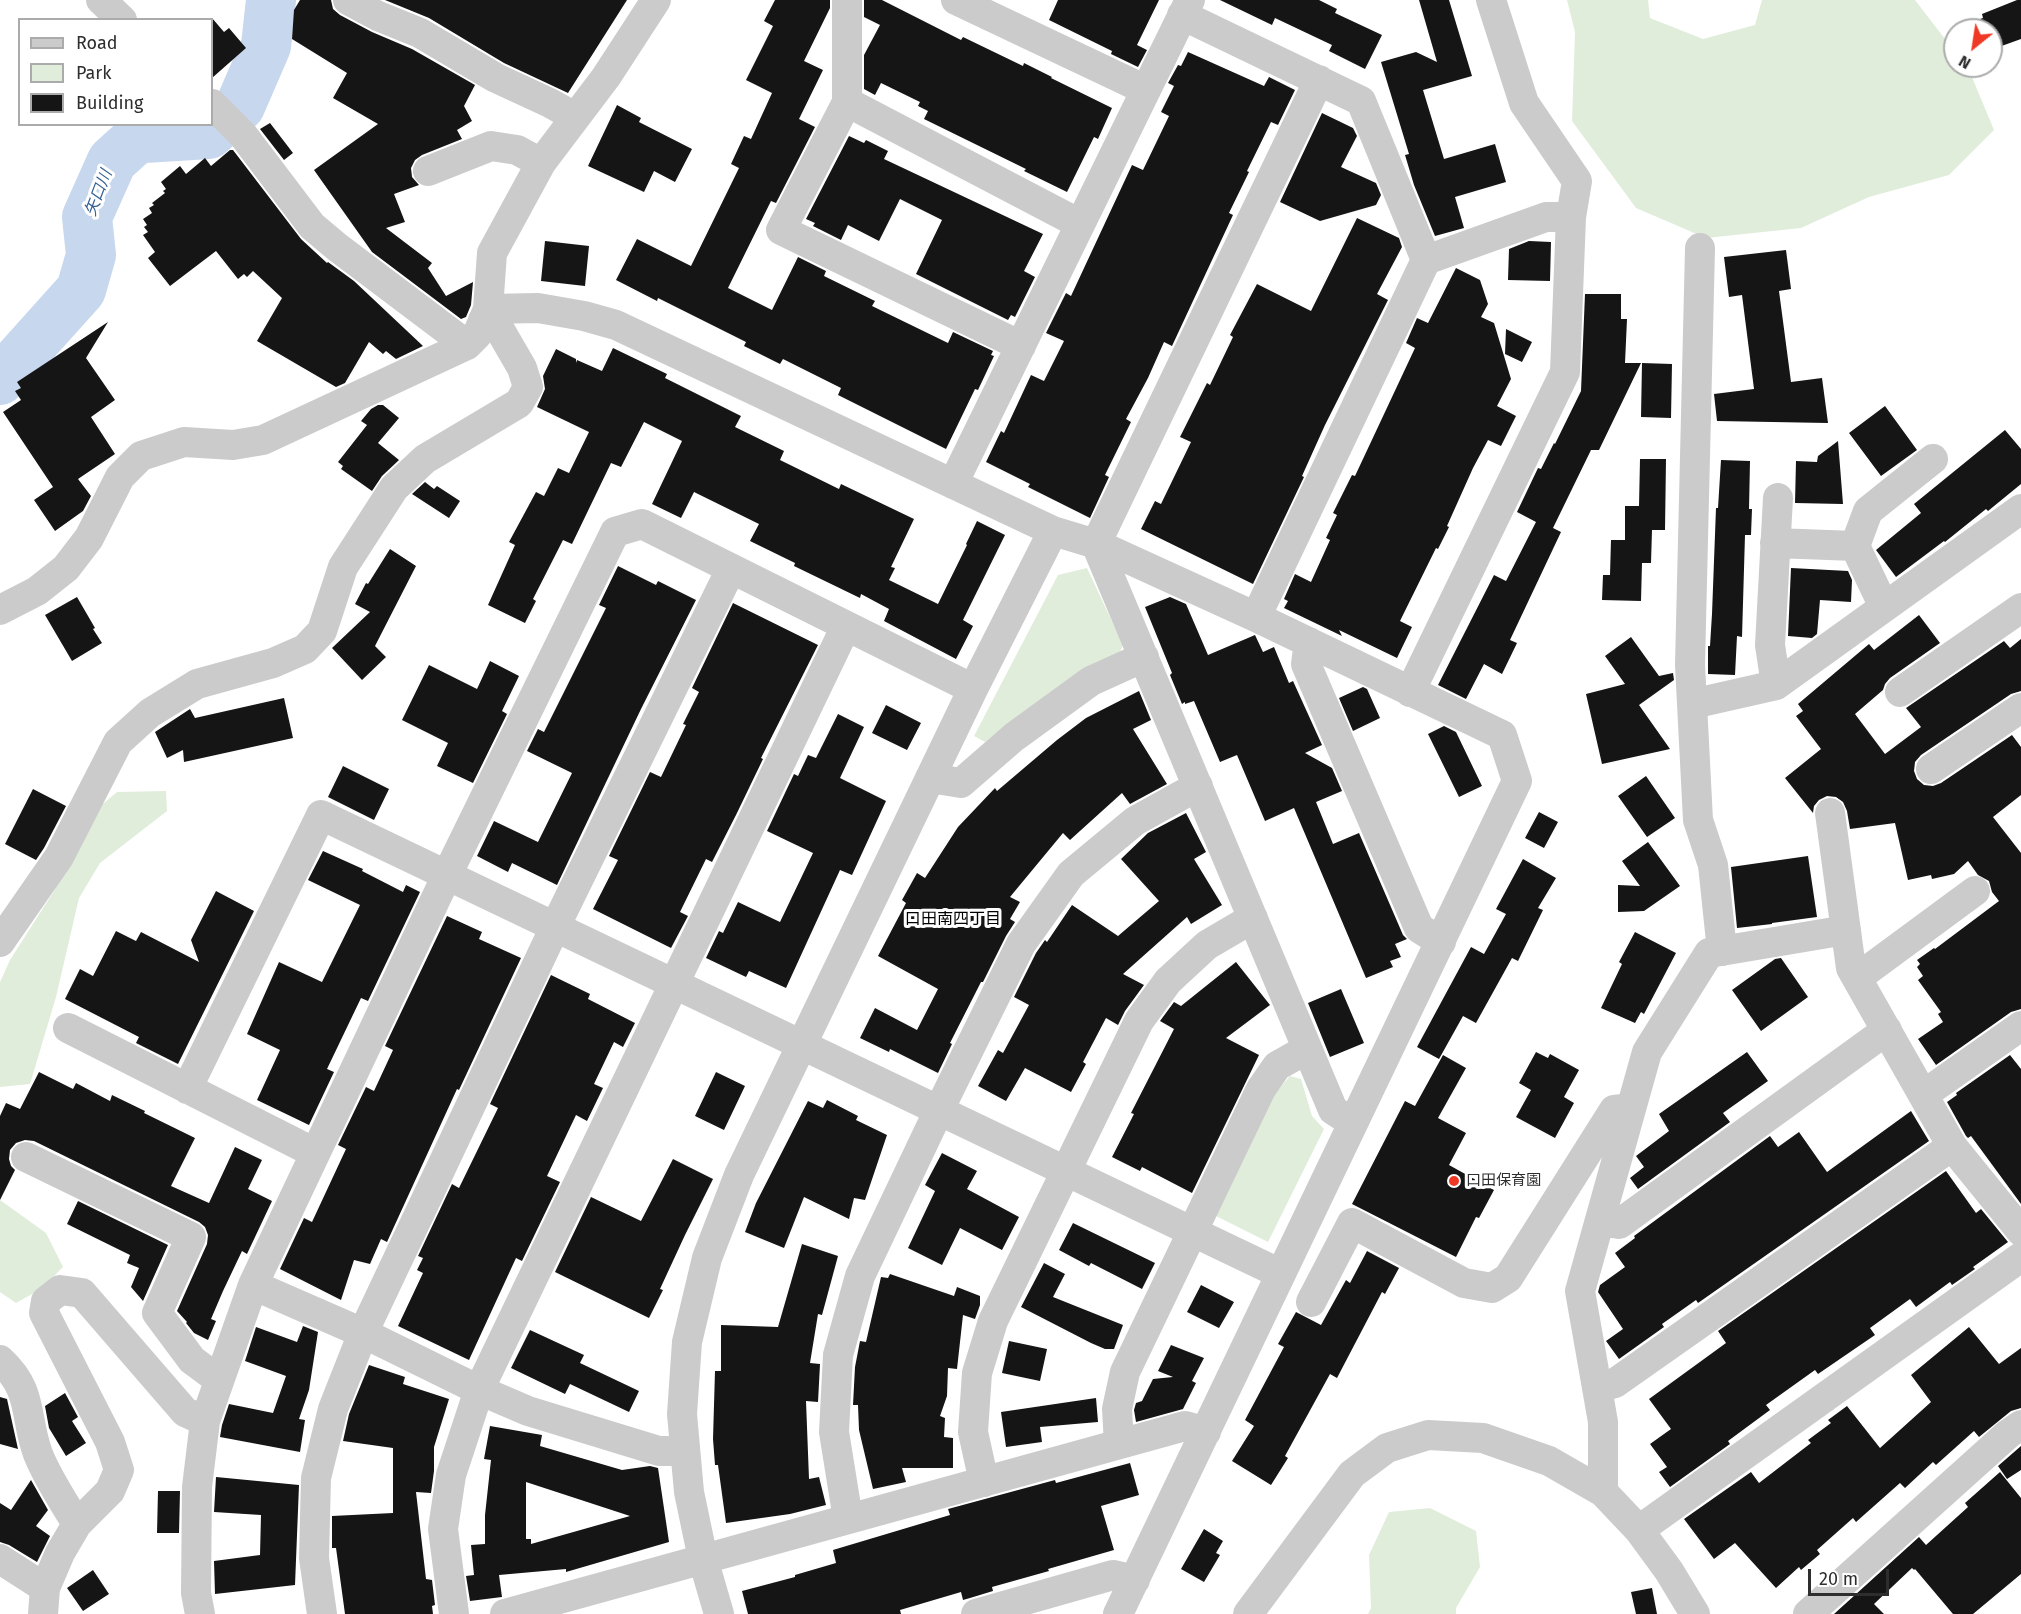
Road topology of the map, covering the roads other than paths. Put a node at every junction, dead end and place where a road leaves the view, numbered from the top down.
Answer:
1 (101, 0) edge
2 (348, 0) edge
3 (656, 0) edge
4 (847, 0) edge
5 (956, 0) edge
6 (1491, 0) edge
7 (1186, 8) edge
8 (120, 18) edge
9 (1319, 81) junction
10 (1146, 90) junction
11 (847, 102) junction
12 (213, 105) edge
13 (575, 117) junction
14 (540, 163) junction
15 (428, 171) dead end
16 (1571, 217) junction
17 (1080, 224) junction
18 (1700, 248) dead end
19 (1426, 260) junction
20 (479, 325) junction
21 (1021, 346) junction
22 (1933, 459) dead end
23 (953, 484) junction
24 (1778, 498) dead end
25 (2021, 509) edge
26 (1053, 531) junction
27 (1775, 543) junction
28 (1096, 544) junction
29 (1855, 546) junction
30 (731, 568) junction
31 (1884, 607) junction
32 (2021, 608) edge
33 (0, 610) edge
34 (1256, 617) junction
35 (846, 626) junction
36 (1309, 642) junction
37 (1144, 657) junction
38 (1776, 685) junction
39 (973, 689) junction
40 (1410, 692) junction
41 (1900, 692) dead end
42 (1692, 704) junction
43 (2021, 708) edge
44 (1931, 769) dead end
45 (930, 778) junction
46 (1198, 786) junction
47 (1830, 813) dead end
48 (447, 875) junction
49 (1975, 891) dead end
50 (1253, 918) junction
51 (555, 927) junction
52 (1846, 930) junction
53 (0, 942) edge
54 (1441, 942) junction
55 (1722, 951) junction
56 (1857, 978) junction
57 (675, 984) junction
58 (2021, 1026) edge
59 (68, 1028) dead end
60 (1887, 1030) junction
61 (801, 1044) junction
62 (1307, 1049) junction
63 (187, 1089) junction
64 (1923, 1095) junction
65 (1631, 1108) junction
66 (939, 1110) junction
67 (1353, 1122) junction
68 (1952, 1146) junction
69 (315, 1153) junction
70 (26, 1157) dead end
71 (1067, 1171) junction
72 (1600, 1221) junction
73 (2021, 1231) edge
74 (1193, 1232) junction
75 (2021, 1257) edge
76 (1281, 1274) junction
77 (253, 1285) junction
78 (1311, 1302) dead end
79 (363, 1333) junction
80 (0, 1360) edge
81 (219, 1380) junction
82 (1597, 1388) junction
83 (479, 1390) junction
84 (205, 1421) junction
85 (2021, 1425) edge
86 (1206, 1432) junction
87 (1119, 1444) junction
88 (685, 1451) junction
89 (984, 1482) junction
90 (1603, 1492) junction
91 (848, 1519) junction
92 (77, 1524) junction
93 (1639, 1530) junction
94 (0, 1559) edge
95 (703, 1559) junction
96 (1135, 1580) junction
97 (44, 1601) edge
98 (200, 1614) edge
99 (322, 1614) edge
100 (454, 1614) edge
101 (505, 1614) edge
102 (719, 1614) edge
103 (976, 1614) edge
104 (1118, 1614) edge
105 (1248, 1614) edge
106 (1695, 1614) edge
107 (1808, 1614) edge

1 - 8 street
2 - 13 street
3 - 13 street
4 - 11 street
5 - 10 street
6 - 16 street
7 - 9 street
7 - 10 street
9 - 19 street
9 - 28 street
10 - 17 street
11 - 17 street
11 - 21 street
12 - 20 street
13 - 14 street
14 - 15 street
14 - 20 street
16 - 19 street
16 - 40 street
17 - 21 street
18 - 42 street
19 - 34 street
20 - 23 street
20 - 33 street
20 - 53 street
21 - 23 street
22 - 29 street
23 - 26 street
24 - 27 street
25 - 31 street
26 - 28 street
26 - 39 street
27 - 29 street
27 - 38 street
28 - 34 street
28 - 37 street
29 - 31 street
30 - 35 street
30 - 48 street
30 - 51 street
31 - 38 street
32 - 41 street
34 - 36 street
35 - 39 street
35 - 57 street
36 - 40 street
36 - 54 street
37 - 45 street
37 - 46 street
38 - 42 street
39 - 45 street
40 - 54 street
42 - 55 street
43 - 44 street
45 - 61 street
46 - 50 street
46 - 66 street
47 - 52 street
48 - 51 street
48 - 63 street
48 - 69 street
49 - 56 street
50 - 62 street
50 - 71 street
51 - 57 street
51 - 79 street
52 - 55 street
52 - 56 street
54 - 67 street
55 - 65 street
56 - 60 street
57 - 61 street
57 - 83 street
58 - 64 street
59 - 63 street
60 - 64 street
60 - 72 street
61 - 66 street
61 - 88 street
62 - 67 street
62 - 74 street
63 - 69 street
64 - 68 street
65 - 72 street
65 - 78 street
66 - 71 street
66 - 91 street
67 - 76 street
68 - 73 street
68 - 82 street
69 - 77 street
70 - 81 street
71 - 74 street
71 - 89 street
72 - 82 street
74 - 76 street
74 - 87 street
75 - 93 street
76 - 86 street
77 - 79 street
77 - 81 street
79 - 83 street
79 - 99 street
80 - 92 street
81 - 84 street
82 - 90 street
83 - 88 street
83 - 100 street
84 - 92 street
84 - 98 street
85 - 107 street
86 - 87 street
86 - 96 street
87 - 89 street
88 - 95 street
89 - 91 street
90 - 93 street
90 - 105 street
91 - 95 street
92 - 97 street
93 - 106 street
94 - 97 street
95 - 101 street
95 - 102 street
96 - 103 street
96 - 104 street

